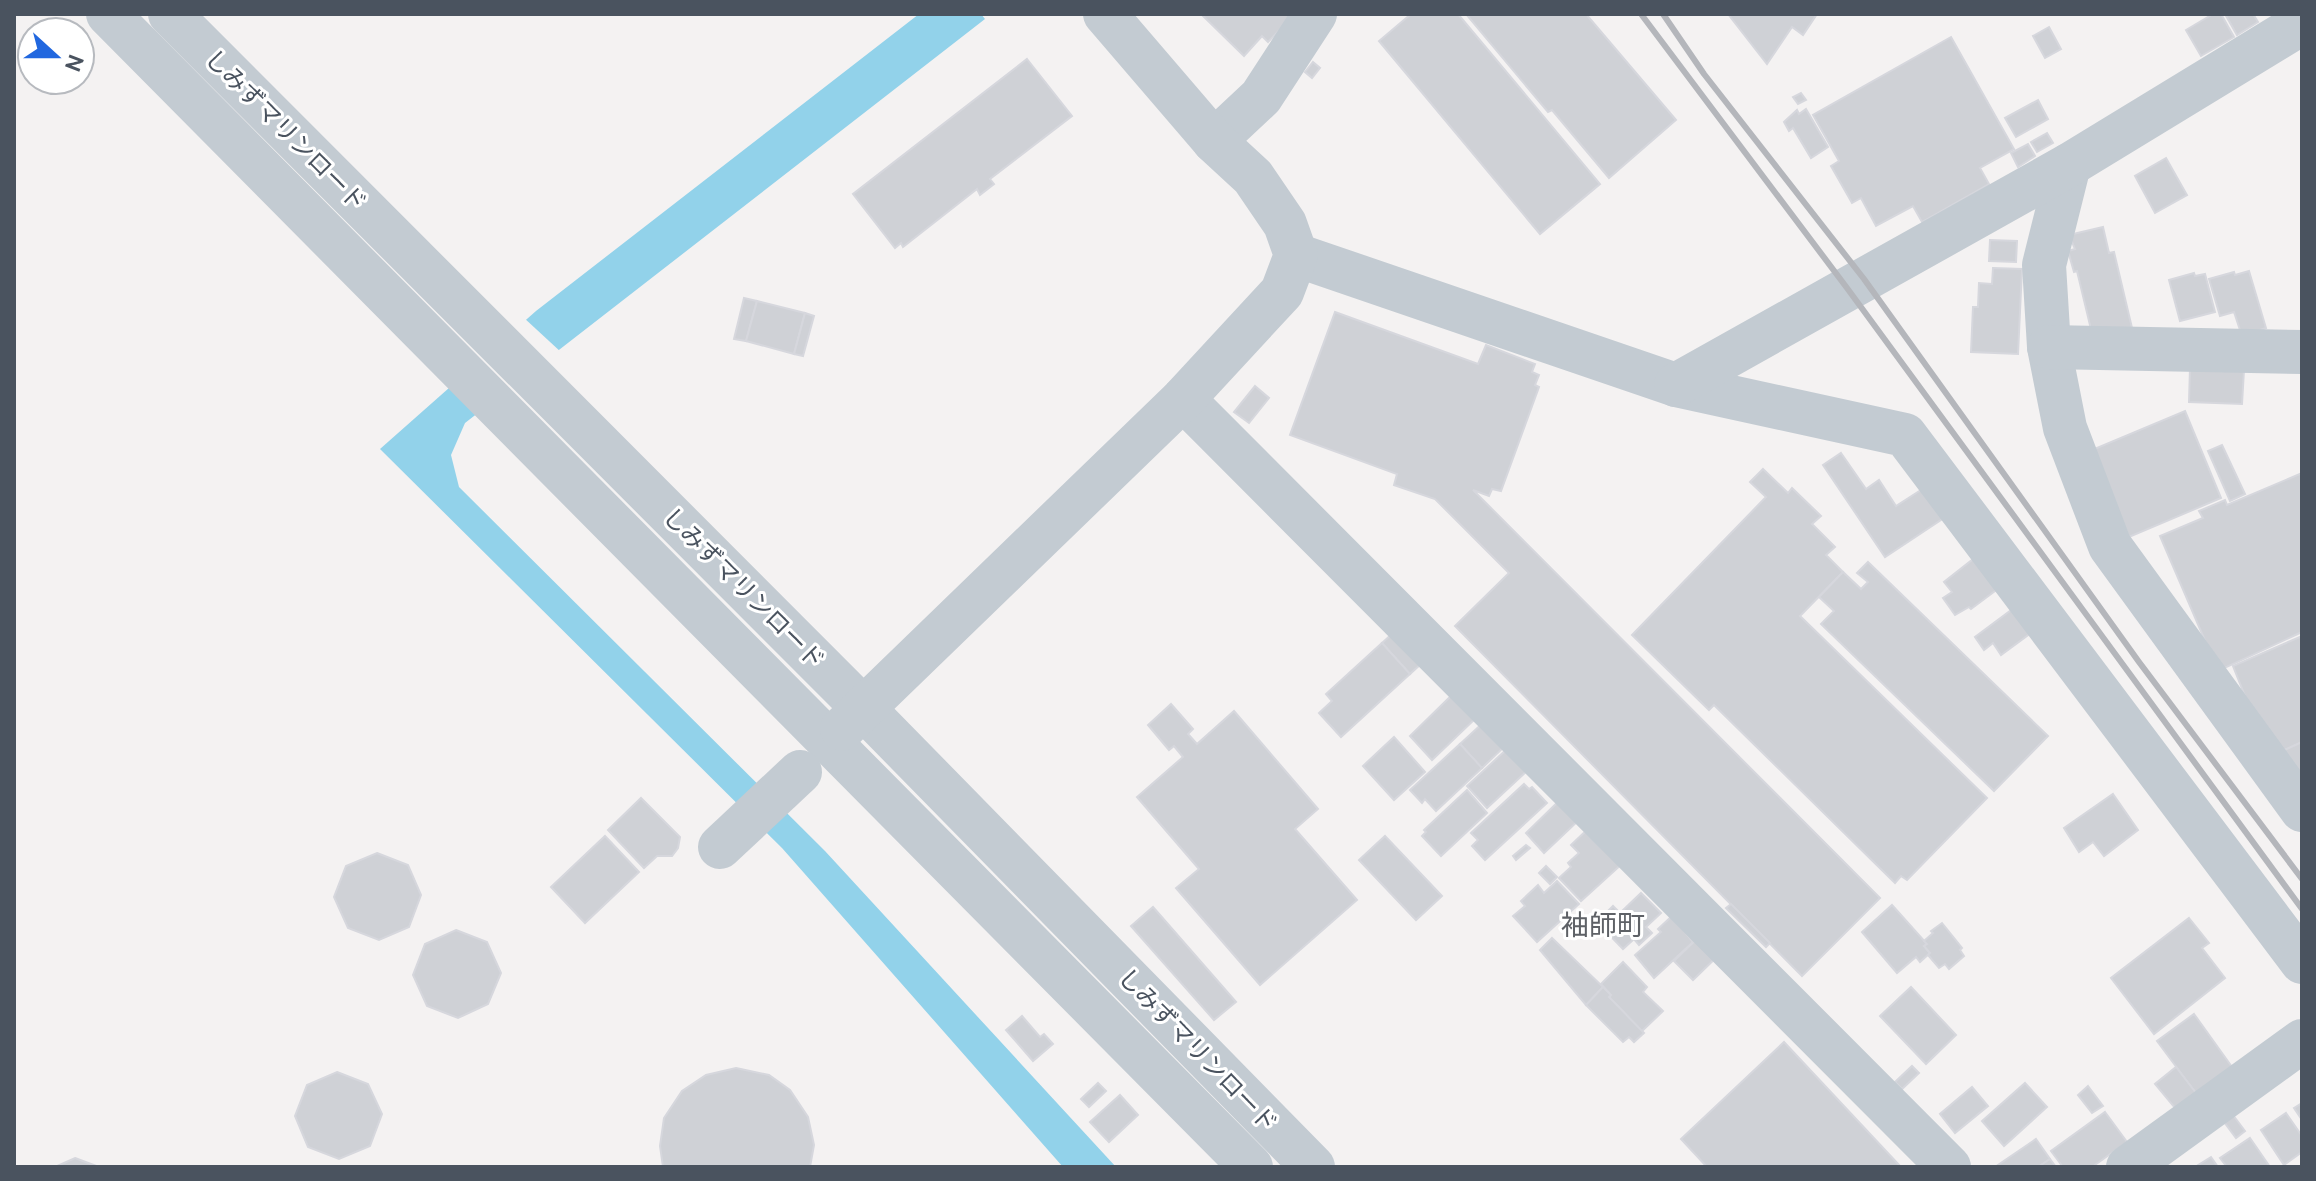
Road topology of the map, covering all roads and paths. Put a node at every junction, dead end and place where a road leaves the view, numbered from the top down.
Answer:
1 (108, 14) edge
2 (170, 14) edge
3 (1105, 14) edge
4 (1315, 14) edge
5 (2302, 23) edge
6 (1214, 141) junction
7 (2069, 165) junction
8 (1296, 255) junction
9 (2049, 347) junction
10 (2302, 352) edge
11 (1676, 385) junction
12 (1183, 399) junction
13 (863, 708) junction
14 (814, 757) junction
15 (2302, 810) edge
16 (720, 847) dead end
17 (2302, 962) edge
18 (2302, 1041) edge
19 (1251, 1167) edge
20 (1313, 1167) edge
21 (1949, 1167) edge
22 (2128, 1167) edge

1 - 14 street, しみずマリンロード
2 - 13 street, しみずマリンロード
3 - 6 street
4 - 6 street
5 - 7 street
6 - 8 street
7 - 9 street
7 - 11 street
8 - 11 street
8 - 12 street
9 - 10 street
9 - 15 street
11 - 17 street
12 - 13 street
12 - 21 street
13 - 14 street
13 - 20 street, しみずマリンロード
14 - 16 street
14 - 19 street, しみずマリンロード
18 - 22 street

